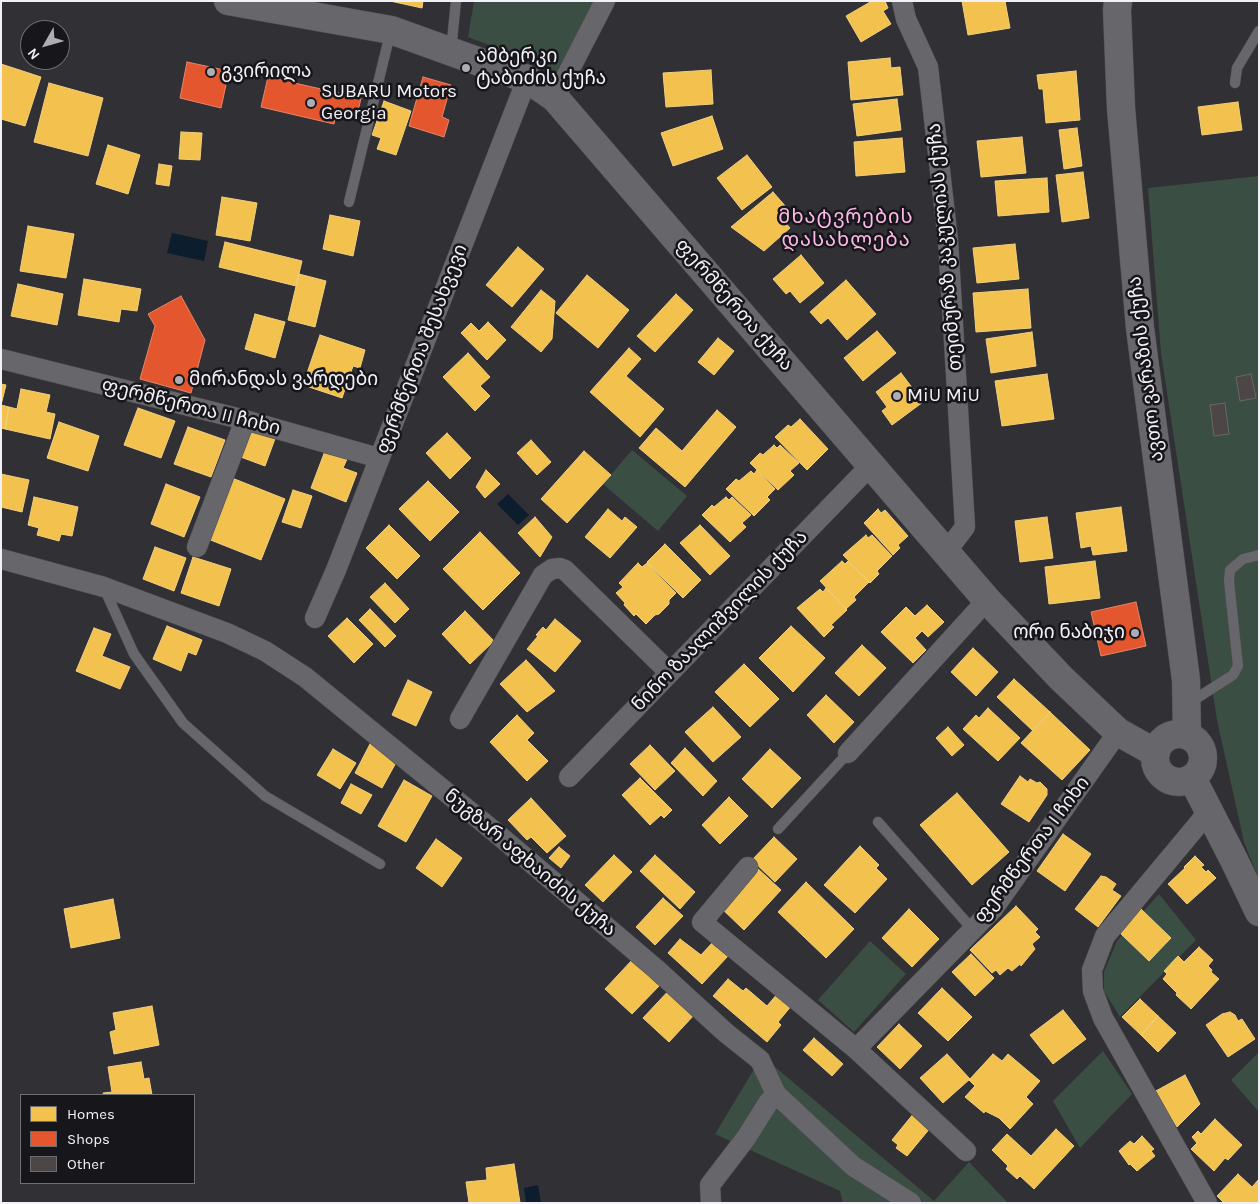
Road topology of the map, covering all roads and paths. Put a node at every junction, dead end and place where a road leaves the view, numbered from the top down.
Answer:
1 (228, 1) edge
2 (456, 1) edge
3 (605, 1) edge
4 (902, 1) edge
5 (1118, 1) edge
6 (391, 30) junction
7 (1259, 30) edge
8 (451, 52) junction
9 (526, 79) junction
10 (1236, 83) dead end
11 (555, 98) junction
12 (349, 202) dead end
13 (1, 359) edge
14 (245, 420) junction
15 (380, 458) junction
16 (872, 465) junction
17 (197, 547) dead end
18 (946, 552) junction
19 (1259, 555) edge
20 (1, 558) edge
21 (104, 587) junction
22 (987, 600) junction
23 (315, 618) dead end
24 (670, 673) junction
25 (1186, 680) junction
26 (1187, 707) junction
27 (460, 719) dead end
28 (1118, 732) junction
29 (1187, 735) junction
30 (848, 753) joint
31 (1156, 753) junction
32 (569, 777) dead end
33 (1192, 778) junction
34 (1208, 811) junction
35 (878, 822) dead end
36 (778, 828) dead end
37 (380, 864) dead end
38 (748, 867) dead end
39 (1255, 899) edge
40 (973, 930) junction
41 (856, 1049) junction
42 (776, 1094) junction
43 (966, 1151) dead end
44 (711, 1203) edge
45 (911, 1203) edge
46 (1208, 1203) edge

1 - 6 street, ფერმწერთა ქუჩა
2 - 8 lane
3 - 11 street
4 - 18 street, თეიმურაზ კაკულიას ქუჩა
5 - 25 street, ავთო ვარაზის ქუჩა
6 - 8 street, ფერმწერთა ქუჩა
6 - 12 lane
7 - 10 lane
8 - 9 street, ფერმწერთა ქუჩა
9 - 11 street, ფერმწერთა ქუჩა
9 - 15 street, ფერმწერთა შესახვევი
11 - 16 street, ფერმწერთა ქუჩა
13 - 14 street, ფერმწერთა II ჩიხი
14 - 15 street, ფერმწერთა II ჩიხი
14 - 17 street
15 - 23 street, ფერმწერთა შესახვევი
16 - 18 street, ფერმწერთა ქუჩა
16 - 24 street, ნინო ზაალიშვილის ქუჩა
18 - 22 street, ფერმწერთა ქუჩა
19 - 26 lane
20 - 21 street, ნუგზარ აფხაიძის ქუჩა
21 - 37 lane
21 - 42 street, ნუგზარ აფხაიძის ქუჩა
22 - 28 street, ფერმწერთა ქუჩა
22 - 30 street
24 - 27 street
24 - 32 street, ნინო ზაალიშვილის ქუჩა
25 - 26 street, ავთო ვარაზის ქუჩა
25 - 28 street
26 - 29 street, ავთო ვარაზის ქუჩა
28 - 31 street, ფერმწერთა ქუჩა
28 - 40 street, ფერმწერთა I ჩიხი
29 - 31 street
29 - 33 street
30 - 36 lane
31 - 33 street
33 - 34 street
34 - 39 street
34 - 46 street
35 - 40 lane
38 - 41 street
40 - 41 street, ფერმწერთა I ჩიხი
41 - 43 street
42 - 44 street
42 - 45 street, ნუგზარ აფხაიძის ქუჩა

